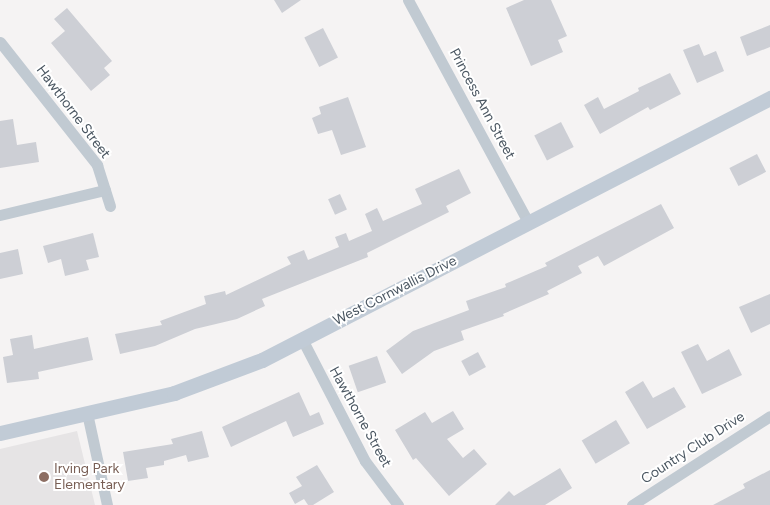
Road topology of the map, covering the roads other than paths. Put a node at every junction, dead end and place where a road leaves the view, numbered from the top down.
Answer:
1 (408, 0) edge
2 (0, 42) edge
3 (770, 98) edge
4 (104, 190) junction
5 (110, 206) dead end
6 (0, 215) edge
7 (528, 222) junction
8 (302, 339) junction
9 (87, 412) junction
10 (770, 416) edge
11 (0, 433) edge
12 (107, 505) edge
13 (398, 505) edge
14 (632, 505) edge

1 - 7 street, Princess Ann Street
2 - 4 street, Hawthorne Street
3 - 7 street, West Cornwallis Drive
4 - 5 street, Hawthorne Street
4 - 6 street
7 - 8 street, West Cornwallis Drive
8 - 9 street, West Cornwallis Drive
8 - 13 street, Hawthorne Street
9 - 11 street, West Cornwallis Drive
9 - 12 street
10 - 14 street, Country Club Drive

